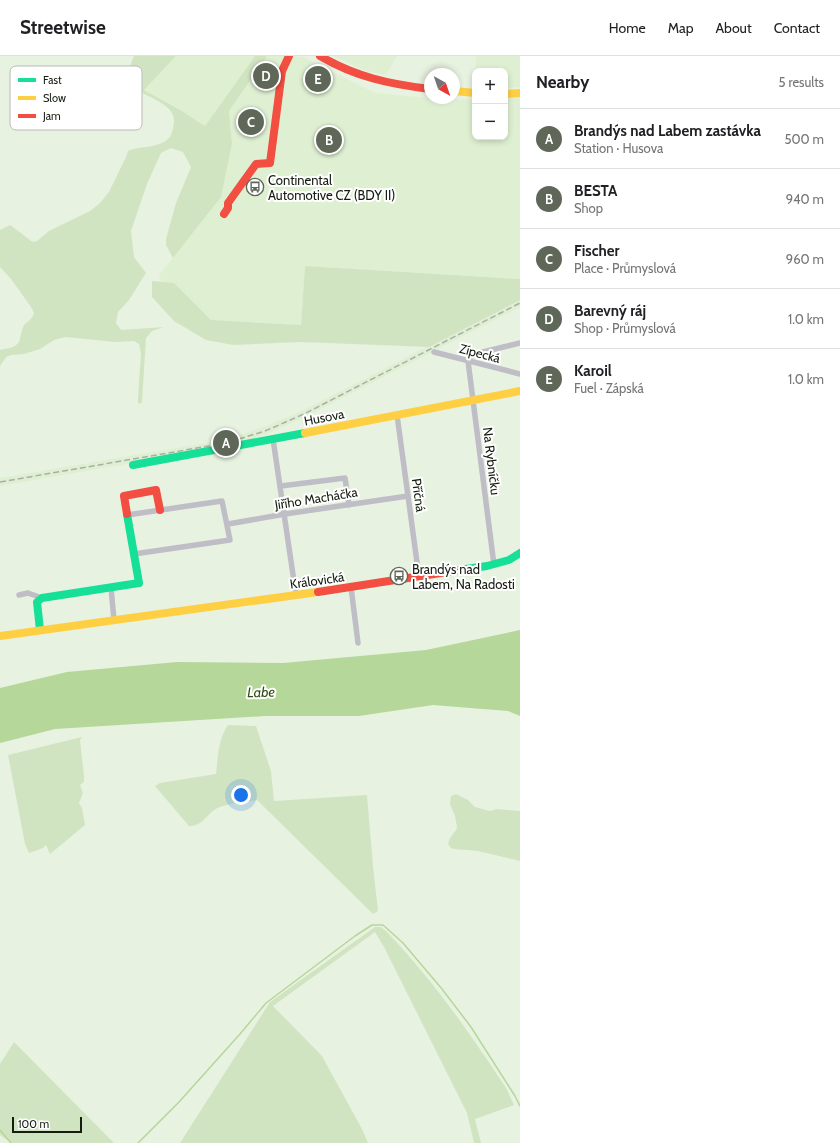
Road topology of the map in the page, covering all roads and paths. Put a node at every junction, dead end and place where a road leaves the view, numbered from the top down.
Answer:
1 (289, 56) edge
2 (320, 56) edge
3 (424, 88) edge
4 (460, 92) edge
5 (472, 93) edge
6 (520, 93) edge
7 (508, 94) edge
8 (224, 214) dead end
9 (520, 343) edge
10 (434, 352) dead end
11 (468, 361) junction
12 (520, 374) edge
13 (520, 391) edge
14 (474, 401) junction
15 (397, 415) junction
16 (273, 440) junction
17 (132, 465) dead end
18 (281, 486) junction
19 (408, 496) junction
20 (349, 505) junction
21 (160, 510) junction
22 (285, 514) junction
23 (127, 515) junction
24 (228, 524) junction
25 (520, 553) edge
26 (134, 554) junction
27 (494, 565) junction
28 (419, 577) junction
29 (351, 587) junction
30 (111, 588) junction
31 (19, 595) dead end
32 (296, 595) junction
33 (42, 598) junction
34 (114, 620) junction
35 (40, 630) junction
36 (0, 636) edge
37 (358, 643) dead end

1 - 8 street
2 - 3 street
4 - 5 street
6 - 7 street
9 - 11 street
10 - 11 street, Zípecká
11 - 12 street, Zípecká
11 - 14 street, Na Rybníčku
13 - 14 street, Husova
14 - 15 street, Husova
14 - 27 street, Na Rybníčku
15 - 16 street, Husova
15 - 19 street, Příčná
16 - 17 street, Husova
16 - 18 street
18 - 20 street
18 - 22 street
19 - 20 street, Jiřího Macháčka
19 - 28 street, Příčná
20 - 22 street, Jiřího Macháčka
21 - 23 street
21 - 23 street
21 - 24 street
22 - 24 street, Jiřího Macháčka
22 - 32 street
23 - 26 street
24 - 26 street
25 - 27 street, Královická
26 - 30 street
27 - 28 street, Královická
28 - 29 street, Královická
29 - 32 street, Královická
29 - 37 street
30 - 33 street
30 - 34 street
31 - 33 street
32 - 34 street, Královická
33 - 35 street
34 - 35 street, Královická
35 - 36 street, Královická

